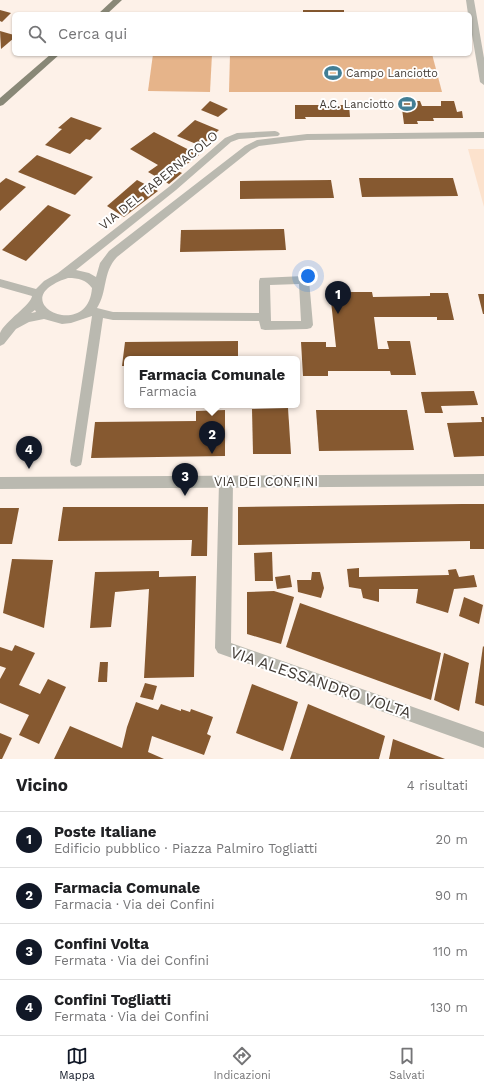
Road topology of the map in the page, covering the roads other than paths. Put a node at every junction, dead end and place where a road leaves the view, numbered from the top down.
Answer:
1 (118, 0) edge
2 (470, 0) edge
3 (104, 12) edge
4 (54, 56) edge
5 (484, 82) edge
6 (0, 103) edge
7 (484, 135) edge
8 (306, 137) junction
9 (62, 275) junction
10 (0, 283) edge
11 (98, 288) junction
12 (38, 298) junction
13 (94, 312) junction
14 (45, 314) junction
15 (265, 317) junction
16 (8, 331) junction
17 (0, 341) edge
18 (76, 461) dead end
19 (484, 480) edge
20 (226, 482) junction
21 (0, 483) edge
22 (484, 740) edge

1 - 3 main road
2 - 5 street
4 - 6 main road
7 - 8 street, VIA DEL TABERNACOLO
8 - 9 street, VIA DEL TABERNACOLO
8 - 11 street, VIA DEL TABERNACOLO
9 - 11 street
9 - 12 street
10 - 12 street
11 - 13 street
12 - 14 street
12 - 16 street
13 - 14 street
13 - 15 street
13 - 18 street
14 - 16 street
15 - 15 street
16 - 17 street
19 - 20 street, VIA DEI CONFINI
20 - 21 street, VIA DEI CONFINI
20 - 22 street, VIA ALESSANDRO VOLTA

